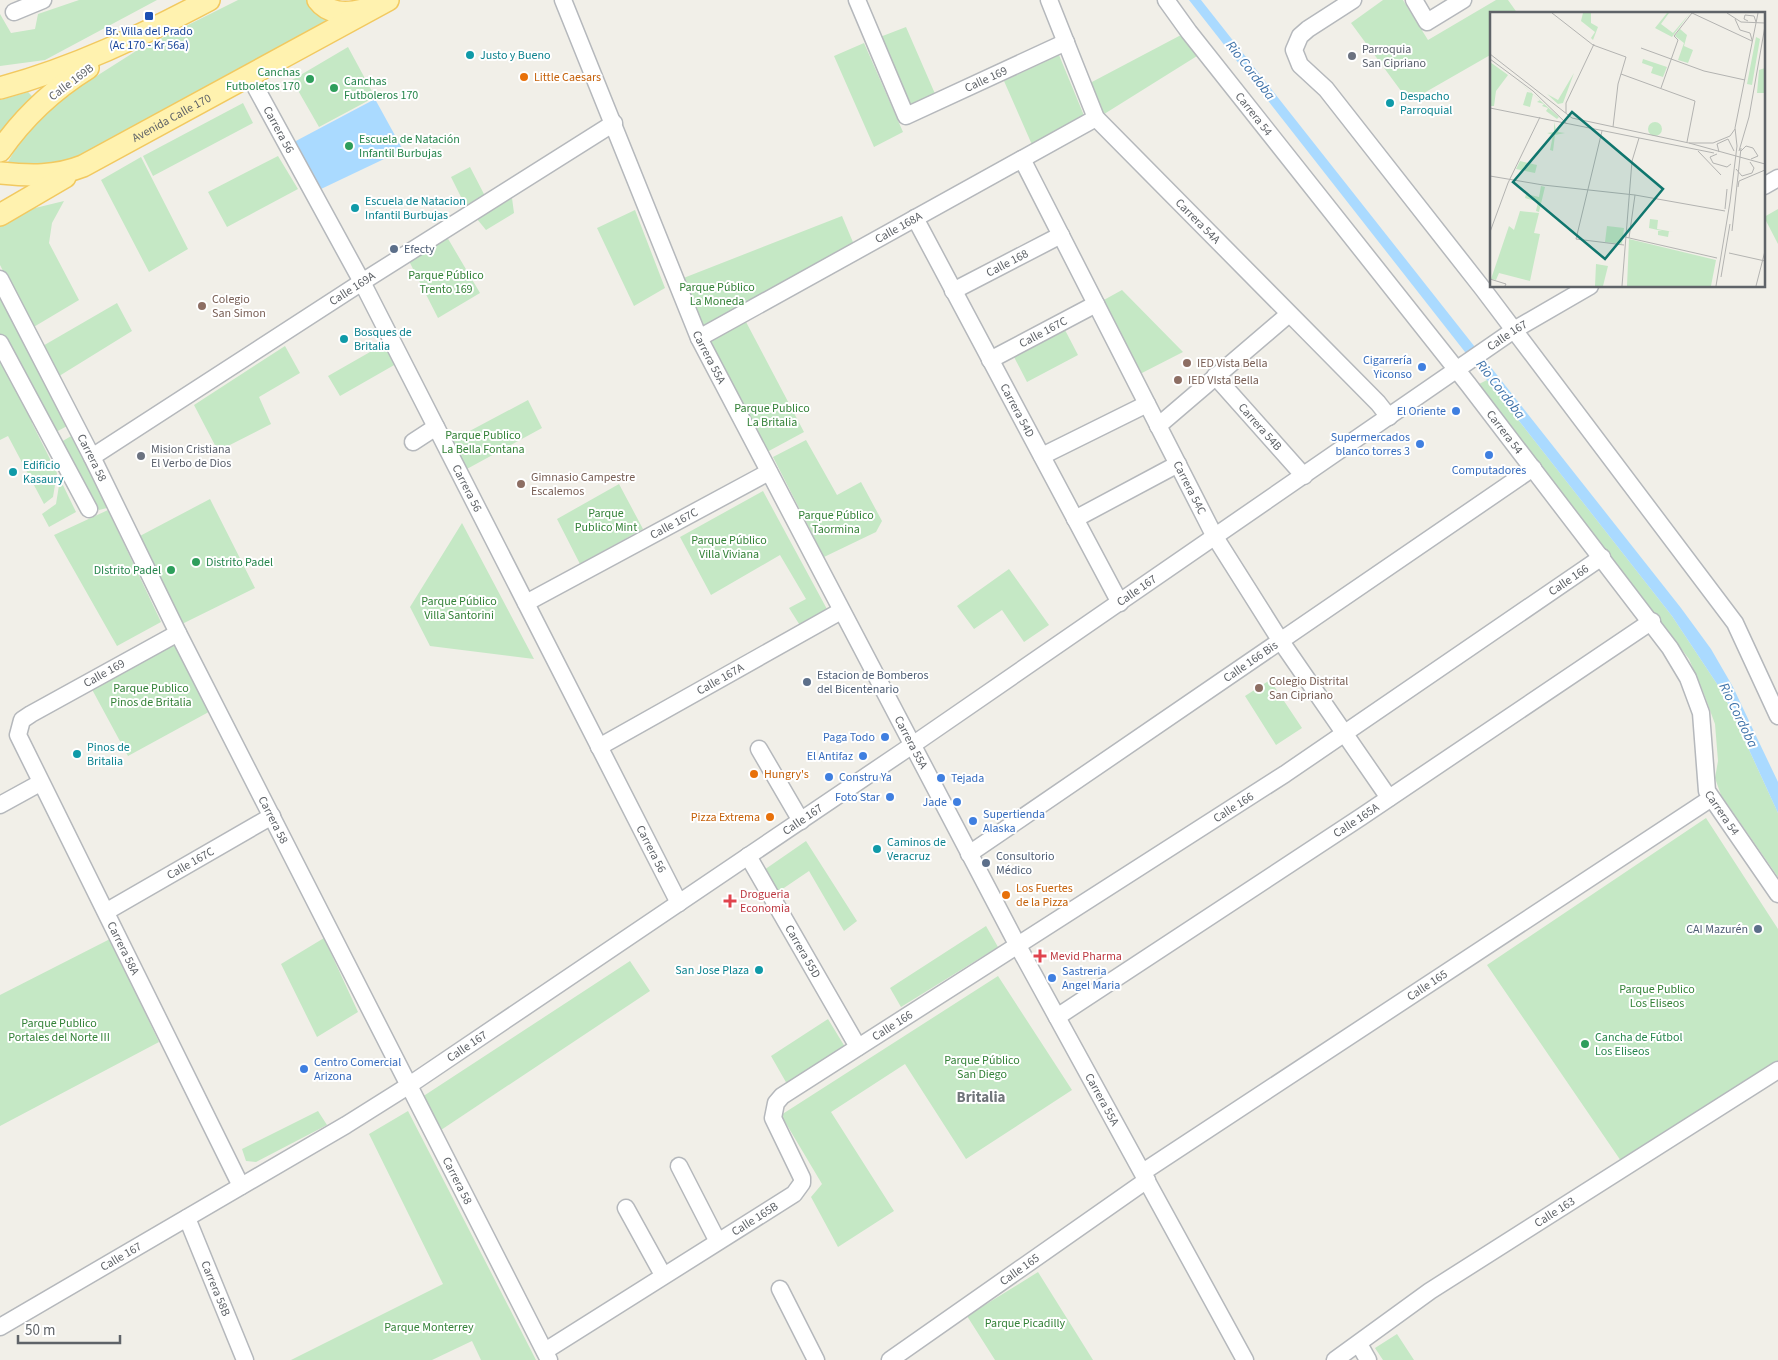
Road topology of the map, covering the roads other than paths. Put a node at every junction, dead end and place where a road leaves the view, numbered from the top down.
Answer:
1 (43, 0) edge
2 (209, 0) edge
3 (318, 0) edge
4 (563, 0) edge
5 (857, 0) edge
6 (1049, 0) edge
7 (1166, 0) edge
8 (1353, 0) edge
9 (1414, 0) edge
10 (1463, 0) edge
11 (380, 4) edge
12 (14, 12) dead end
13 (156, 28) junction
14 (1066, 42) junction
15 (250, 76) junction
16 (0, 78) edge
17 (32, 79) junction
18 (0, 88) edge
19 (1096, 118) junction
20 (614, 123) junction
21 (0, 151) edge
22 (1022, 159) junction
23 (83, 166) junction
24 (0, 173) edge
25 (1778, 178) edge
26 (1766, 185) edge
27 (0, 215) edge
28 (914, 218) junction
29 (1061, 235) junction
30 (0, 279) edge
31 (362, 282) junction
32 (1587, 288) edge
33 (953, 290) junction
34 (1096, 304) junction
35 (1289, 314) junction
36 (1508, 335) junction
37 (699, 338) junction
38 (0, 343) edge
39 (990, 360) junction
40 (1463, 365) junction
41 (1215, 376) junction
42 (1147, 404) junction
43 (1389, 417) junction
44 (1158, 426) junction
45 (436, 427) junction
46 (78, 429) junction
47 (52, 439) junction
48 (413, 442) dead end
49 (1042, 456) junction
50 (92, 457) junction
51 (1178, 464) junction
52 (1533, 468) junction
53 (769, 472) junction
54 (1304, 476) junction
55 (89, 509) dead end
56 (1075, 519) junction
57 (1215, 538) junction
58 (1602, 557) junction
59 (526, 603) junction
60 (1120, 603) junction
61 (841, 611) junction
62 (1652, 622) junction
63 (178, 633) junction
64 (1280, 640) junction
65 (31, 714) joint
66 (1778, 716) edge
67 (1346, 734) junction
68 (911, 746) junction
69 (599, 747) junction
70 (759, 749) dead end
71 (40, 783) junction
72 (1389, 798) junction
73 (1710, 799) junction
74 (0, 805) edge
75 (272, 816) junction
76 (801, 821) junction
77 (968, 854) junction
78 (748, 856) junction
79 (1778, 894) edge
80 (679, 903) junction
81 (109, 910) dead end
82 (1018, 946) junction
83 (1057, 1017) junction
84 (858, 1047) junction
85 (1778, 1070) edge
86 (408, 1086) junction
87 (679, 1166) dead end
88 (1145, 1176) junction
89 (241, 1186) junction
90 (626, 1208) dead end
91 (187, 1218) junction
92 (717, 1240) junction
93 (663, 1275) junction
94 (780, 1289) dead end
95 (0, 1327) edge
96 (1358, 1344) junction
97 (547, 1356) edge
98 (245, 1360) edge
99 (816, 1360) edge
100 (890, 1360) edge
101 (1245, 1360) edge
102 (1335, 1360) edge
103 (1368, 1360) edge

1 - 12 street
2 - 13 main road
3 - 11 main road
4 - 20 street, Carrera 55A
5 - 14 street, Calle 169
6 - 14 street, Carrera 54A
7 - 40 street, Carrera 54
8 - 36 street
9 - 10 street
11 - 15 main road, Avenida Calle 170
13 - 17 main road
13 - 21 main road, Calle 169B
14 - 19 street, Carrera 54A
15 - 23 main road, Avenida Calle 170
15 - 31 street, Carrera 56
16 - 17 street
17 - 18 main road
19 - 22 street, Calle 168A
19 - 35 street, Carrera 54A
20 - 31 street, Calle 169A
20 - 37 street, Carrera 55A
22 - 28 street, Calle 168A
22 - 29 street, Carrera 54C
23 - 24 main road, Avenida Calle 170
23 - 27 main road
25 - 26 street
28 - 33 street, Carrera 54D
28 - 37 street, Calle 168A
29 - 33 street, Calle 168
29 - 34 street, Carrera 54C
30 - 46 street, Carrera 58
31 - 45 street, Carrera 56
31 - 50 street, Calle 169A
32 - 36 street, Calle 167
33 - 39 street, Carrera 54D
34 - 39 street, Calle 167C
34 - 42 street, Carrera 54C
35 - 41 street
35 - 43 street, Carrera 54A
36 - 40 street, Calle 167
36 - 66 street
37 - 53 street, Carrera 55A
38 - 47 street, Carrera 58
39 - 49 street, Carrera 54D
40 - 43 street, Calle 167
40 - 52 street, Carrera 54
41 - 44 street
41 - 54 street, Carrera 54B
42 - 44 street, Carrera 54C
42 - 49 street
43 - 54 street, Calle 167
44 - 51 street, Carrera 54C
45 - 48 street
45 - 59 street, Carrera 56
46 - 47 street
46 - 50 street, Carrera 58
47 - 55 street, Carrera 58
49 - 56 street, Carrera 54D
50 - 63 street, Carrera 58
51 - 56 street
51 - 57 street, Carrera 54C
52 - 58 street, Carrera 54
52 - 64 street, Calle 166 Bis
53 - 59 street, Calle 167C
53 - 61 street, Carrera 55A
54 - 57 street, Calle 167
56 - 60 street, Carrera 54D
57 - 60 street, Calle 167
57 - 64 street, Carrera 54C
58 - 62 street, Carrera 54
58 - 67 street, Calle 166
59 - 69 street, Carrera 56
60 - 68 street, Calle 167
61 - 68 street, Carrera 55A
61 - 69 street, Calle 167A
62 - 72 street, Calle 165A
62 - 73 street, Carrera 54
63 - 65 street, Calle 169
63 - 75 street, Carrera 58
64 - 67 street, Carrera 54C
64 - 77 street, Calle 166 Bis
65 - 71 street, Carrera 58A
67 - 72 street, Carrera 54C
67 - 82 street, Calle 166
68 - 76 street, Calle 167
68 - 77 street, Carrera 55A
69 - 80 street, Carrera 56
70 - 76 street
71 - 74 street
71 - 89 street, Carrera 58A
72 - 83 street, Calle 165A
73 - 79 street, Carrera 54
73 - 88 street, Calle 165
75 - 81 street, Calle 167C
75 - 86 street, Carrera 58
76 - 78 street, Calle 167
77 - 82 street, Carrera 55A
78 - 80 street, Calle 167
78 - 84 street, Carrera 55D
80 - 86 street, Calle 167
82 - 83 street, Carrera 55A
82 - 84 street, Calle 166
83 - 88 street, Carrera 55A
84 - 92 street, Calle 165B
85 - 96 street, Calle 163
86 - 89 street, Calle 167
86 - 97 street, Carrera 58
87 - 92 street
88 - 100 street, Calle 165
88 - 101 street, Carrera 55A
89 - 91 street, Calle 167
90 - 93 street
91 - 95 street, Calle 167
91 - 98 street, Carrera 58B
92 - 93 street, Calle 165B
93 - 97 street, Calle 165B
94 - 99 street
96 - 102 street, Calle 163
96 - 103 street

